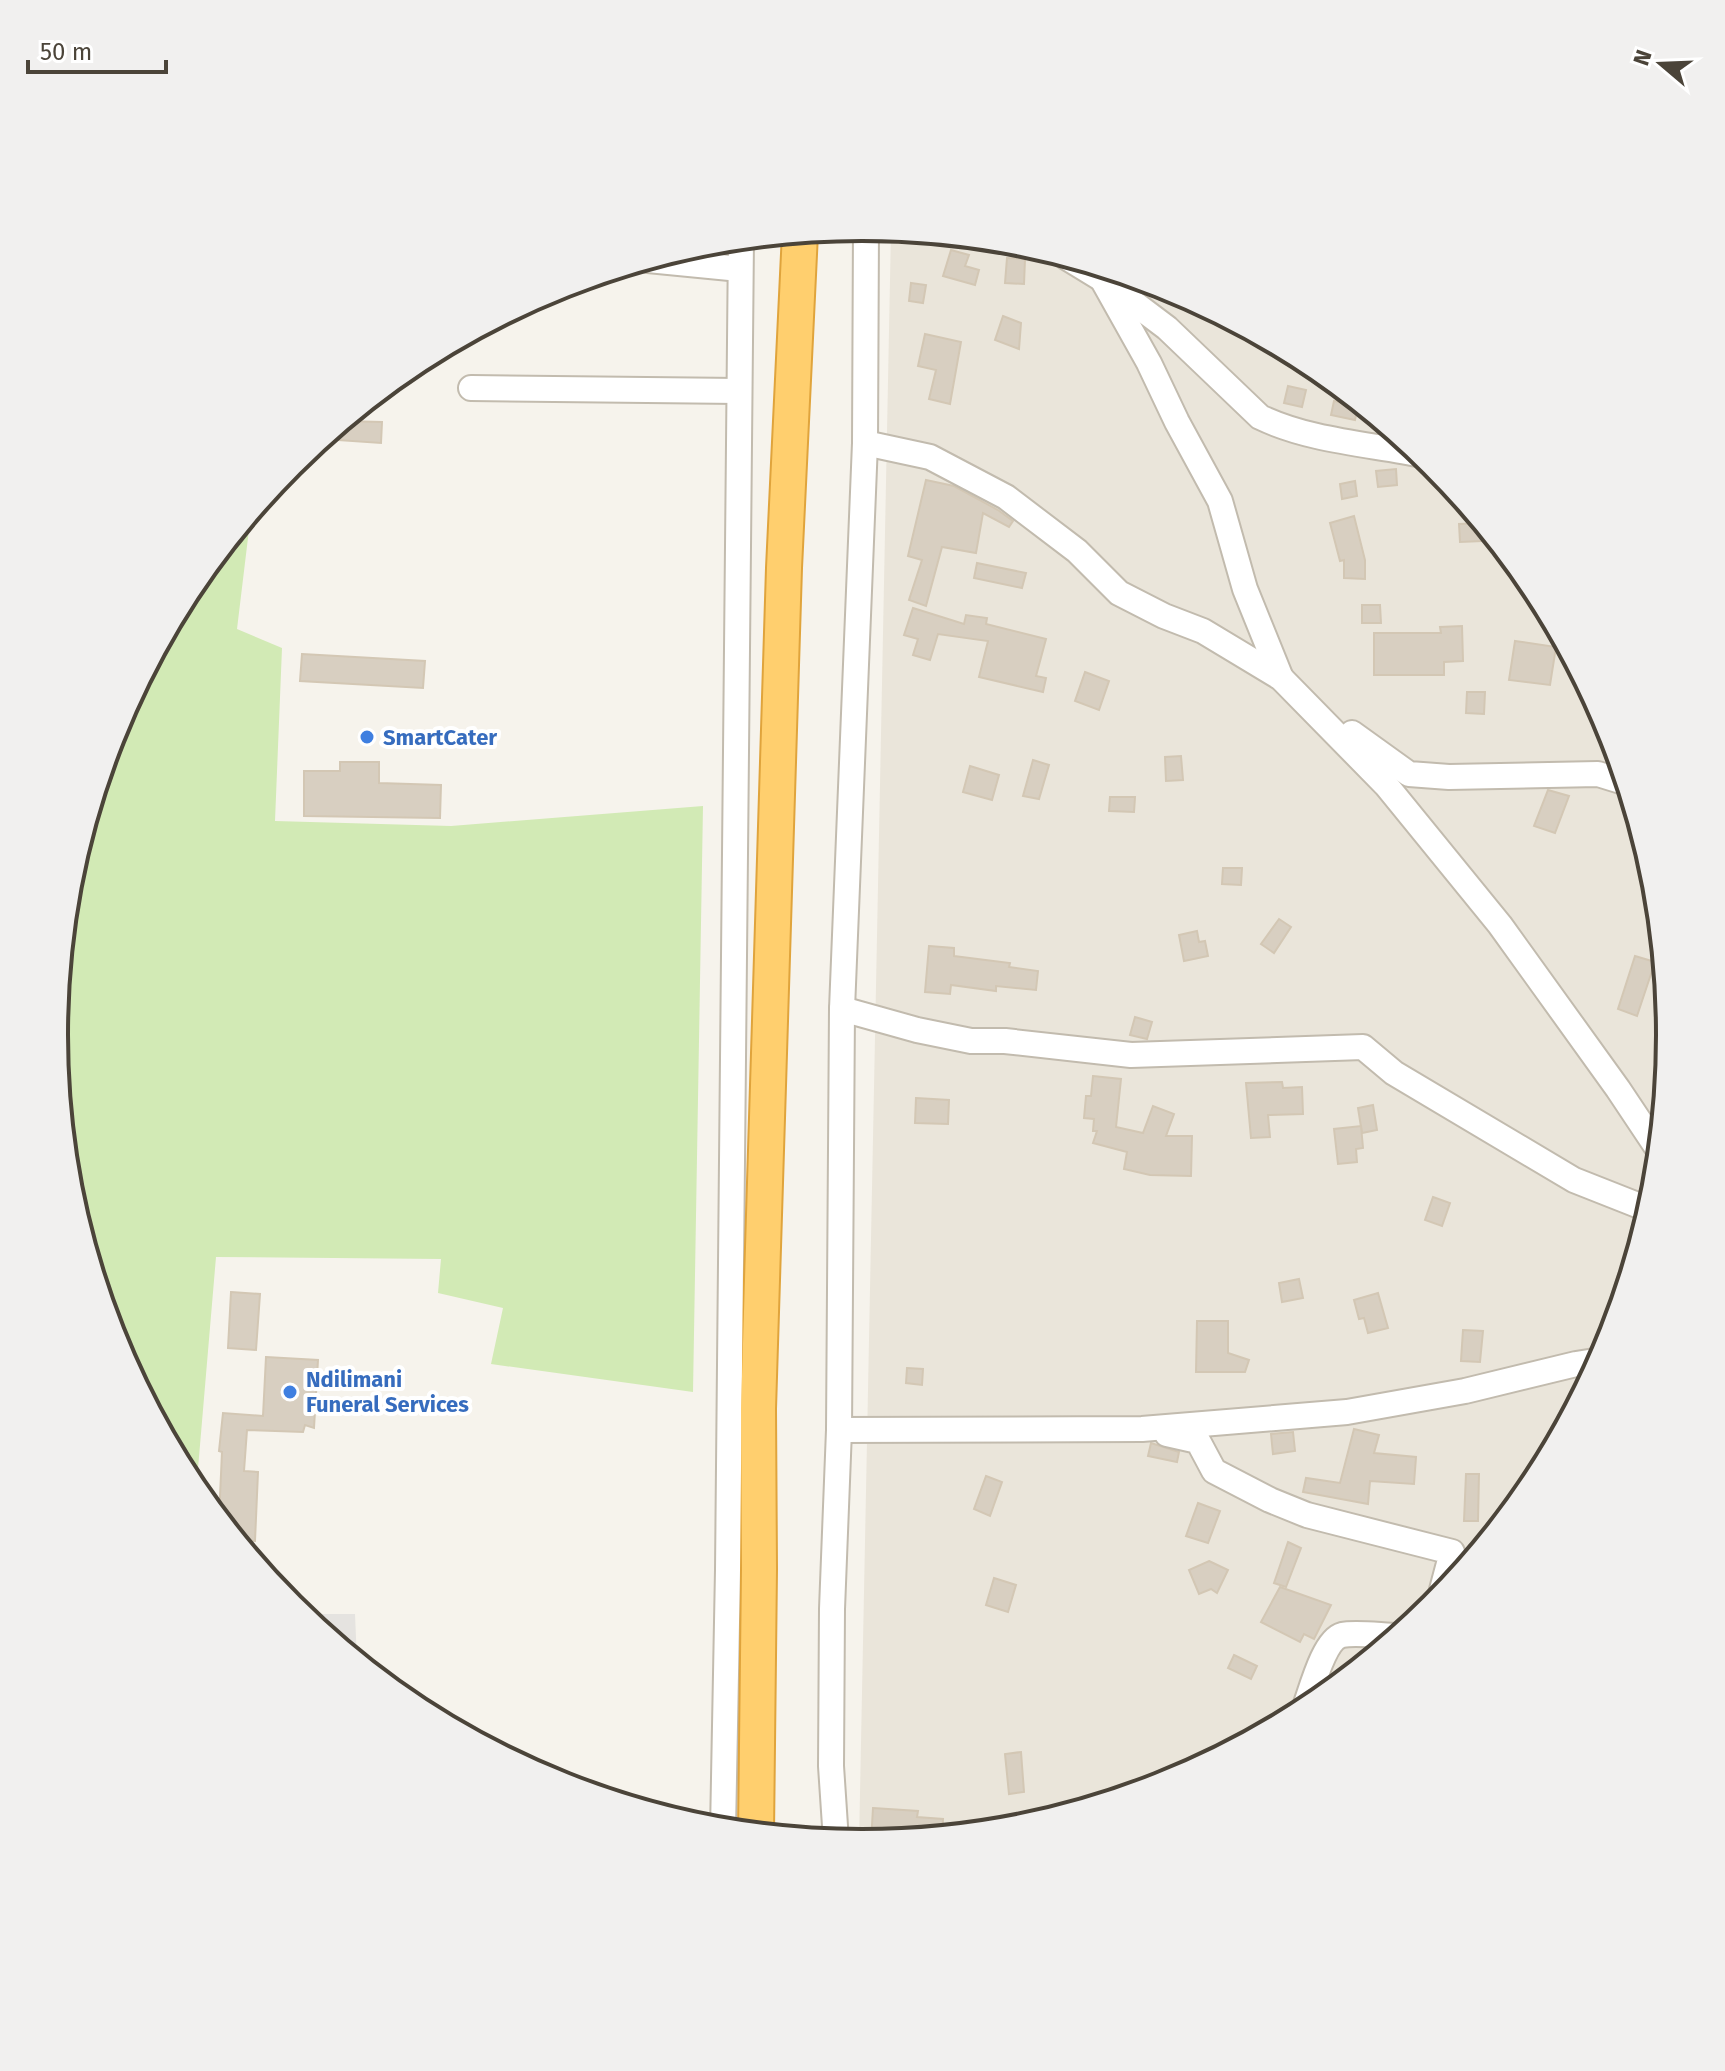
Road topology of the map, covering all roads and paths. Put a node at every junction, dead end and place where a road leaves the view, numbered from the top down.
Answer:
1 (866, 241) edge
2 (799, 244) edge
3 (785, 246) edge
4 (741, 251) edge
5 (678, 263) edge
6 (740, 269) junction
7 (1099, 277) edge
8 (1102, 279) junction
9 (471, 388) dead end
10 (739, 391) junction
11 (1385, 438) edge
12 (865, 443) junction
13 (784, 568) junction
14 (1281, 678) junction
15 (1310, 706) junction
16 (1615, 779) edge
17 (842, 1009) junction
18 (1650, 1137) edge
19 (1638, 1205) edge
20 (1587, 1362) edge
21 (1142, 1429) junction
22 (839, 1430) junction
23 (1446, 1573) edge
24 (1383, 1636) edge
25 (1310, 1691) edge
26 (723, 1817) edge
27 (756, 1823) edge
28 (835, 1829) edge

1 - 12 street
2 - 13 highway
3 - 13 highway
4 - 6 street
5 - 6 street
6 - 10 street
7 - 8 street
8 - 11 street
8 - 14 street
9 - 10 street
10 - 26 street
12 - 14 street
12 - 17 street
13 - 27 highway
14 - 15 street
15 - 16 street
15 - 18 street
17 - 19 street
17 - 22 street
20 - 21 street
21 - 22 street
21 - 23 street
22 - 28 street
24 - 25 street

